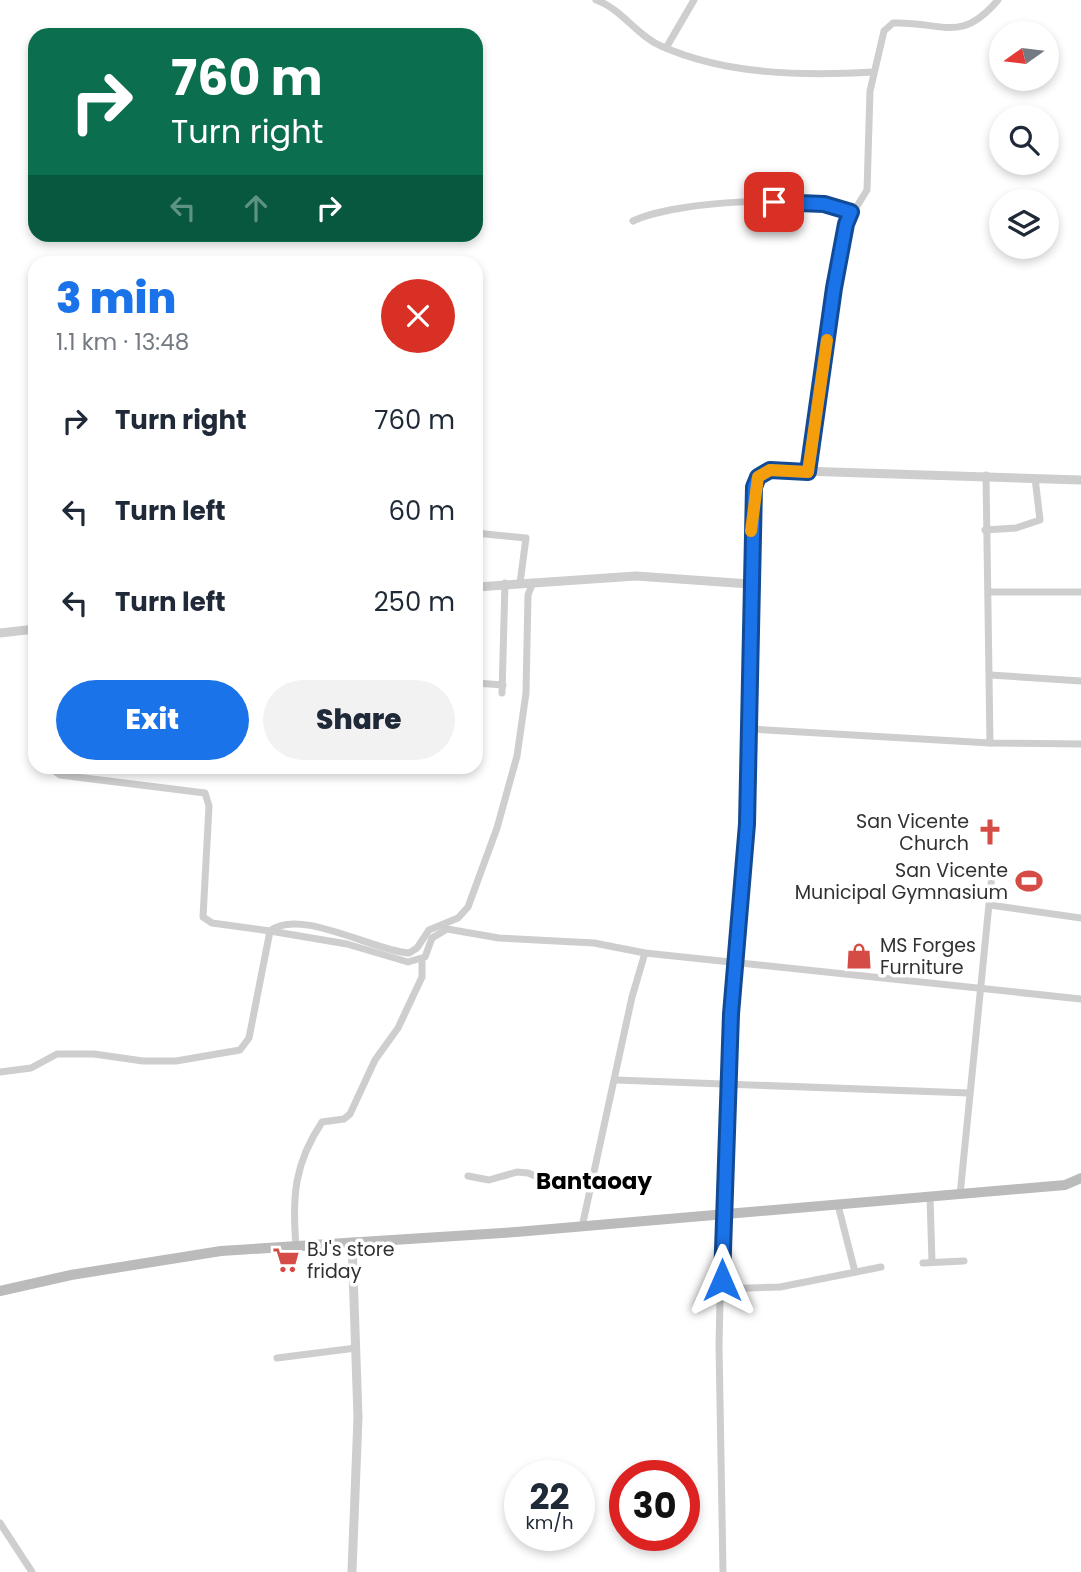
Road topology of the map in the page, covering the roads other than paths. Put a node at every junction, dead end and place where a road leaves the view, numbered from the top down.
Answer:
1 (596, 0) edge
2 (694, 0) edge
3 (998, 0) edge
4 (666, 48) junction
5 (873, 72) junction
6 (851, 212) junction
7 (634, 221) dead end
8 (808, 472) junction
9 (986, 475) junction
10 (1035, 478) junction
11 (1081, 480) edge
12 (985, 530) junction
13 (483, 534) edge
14 (533, 582) junction
15 (505, 583) junction
16 (520, 583) junction
17 (750, 583) junction
18 (483, 586) edge
19 (990, 592) junction
20 (1081, 592) edge
21 (28, 630) edge
22 (0, 633) edge
23 (990, 675) junction
24 (1081, 681) edge
25 (483, 685) edge
26 (750, 729) junction
27 (990, 743) junction
28 (1081, 744) edge
29 (59, 774) edge
30 (993, 864) dead end
31 (990, 905) junction
32 (1081, 918) edge
33 (270, 930) junction
34 (645, 953) junction
35 (422, 960) junction
36 (735, 963) junction
37 (981, 989) junction
38 (1081, 999) edge
39 (0, 1072) edge
40 (616, 1080) junction
41 (728, 1085) junction
42 (969, 1093) junction
43 (468, 1176) dead end
44 (1081, 1178) edge
45 (590, 1188) junction
46 (960, 1195) junction
47 (930, 1198) junction
48 (838, 1205) junction
49 (722, 1214) junction
50 (582, 1227) junction
51 (352, 1242) junction
52 (296, 1246) junction
53 (964, 1261) dead end
54 (932, 1262) junction
55 (923, 1263) dead end
56 (881, 1267) dead end
57 (855, 1272) junction
58 (721, 1289) junction
59 (0, 1291) edge
60 (356, 1348) junction
61 (277, 1358) dead end
62 (0, 1523) edge
63 (32, 1572) edge
64 (352, 1572) edge
65 (723, 1572) edge

1 - 4 street
2 - 4 street
3 - 5 street
4 - 5 street
5 - 6 street
6 - 7 street
6 - 8 street
8 - 9 street
8 - 17 street
9 - 10 street
9 - 12 street
10 - 11 street
10 - 12 street
12 - 19 street
13 - 16 street
14 - 16 street
14 - 17 street
14 - 33 street
15 - 16 street
15 - 18 street
15 - 25 street
17 - 26 street
19 - 20 street
19 - 23 street
21 - 22 street
23 - 24 street
23 - 27 street
26 - 27 street
26 - 36 street
27 - 28 street
29 - 33 street
30 - 31 street
31 - 32 street
31 - 37 street
33 - 35 street
33 - 39 street
34 - 35 street
34 - 36 street
34 - 40 street
35 - 52 street
36 - 37 street
36 - 41 street
37 - 38 street
37 - 42 street
40 - 41 street
40 - 45 street
41 - 42 street
41 - 49 street
42 - 46 street
43 - 45 street
44 - 46 main road
45 - 50 street
46 - 47 main road
47 - 48 main road
47 - 54 street
48 - 49 main road
48 - 57 street
49 - 50 main road
49 - 58 street
50 - 51 main road
51 - 52 main road
51 - 60 street
52 - 59 main road
53 - 54 street
54 - 55 street
56 - 57 street
57 - 58 street
58 - 65 street
60 - 61 street
60 - 64 street
62 - 63 street

